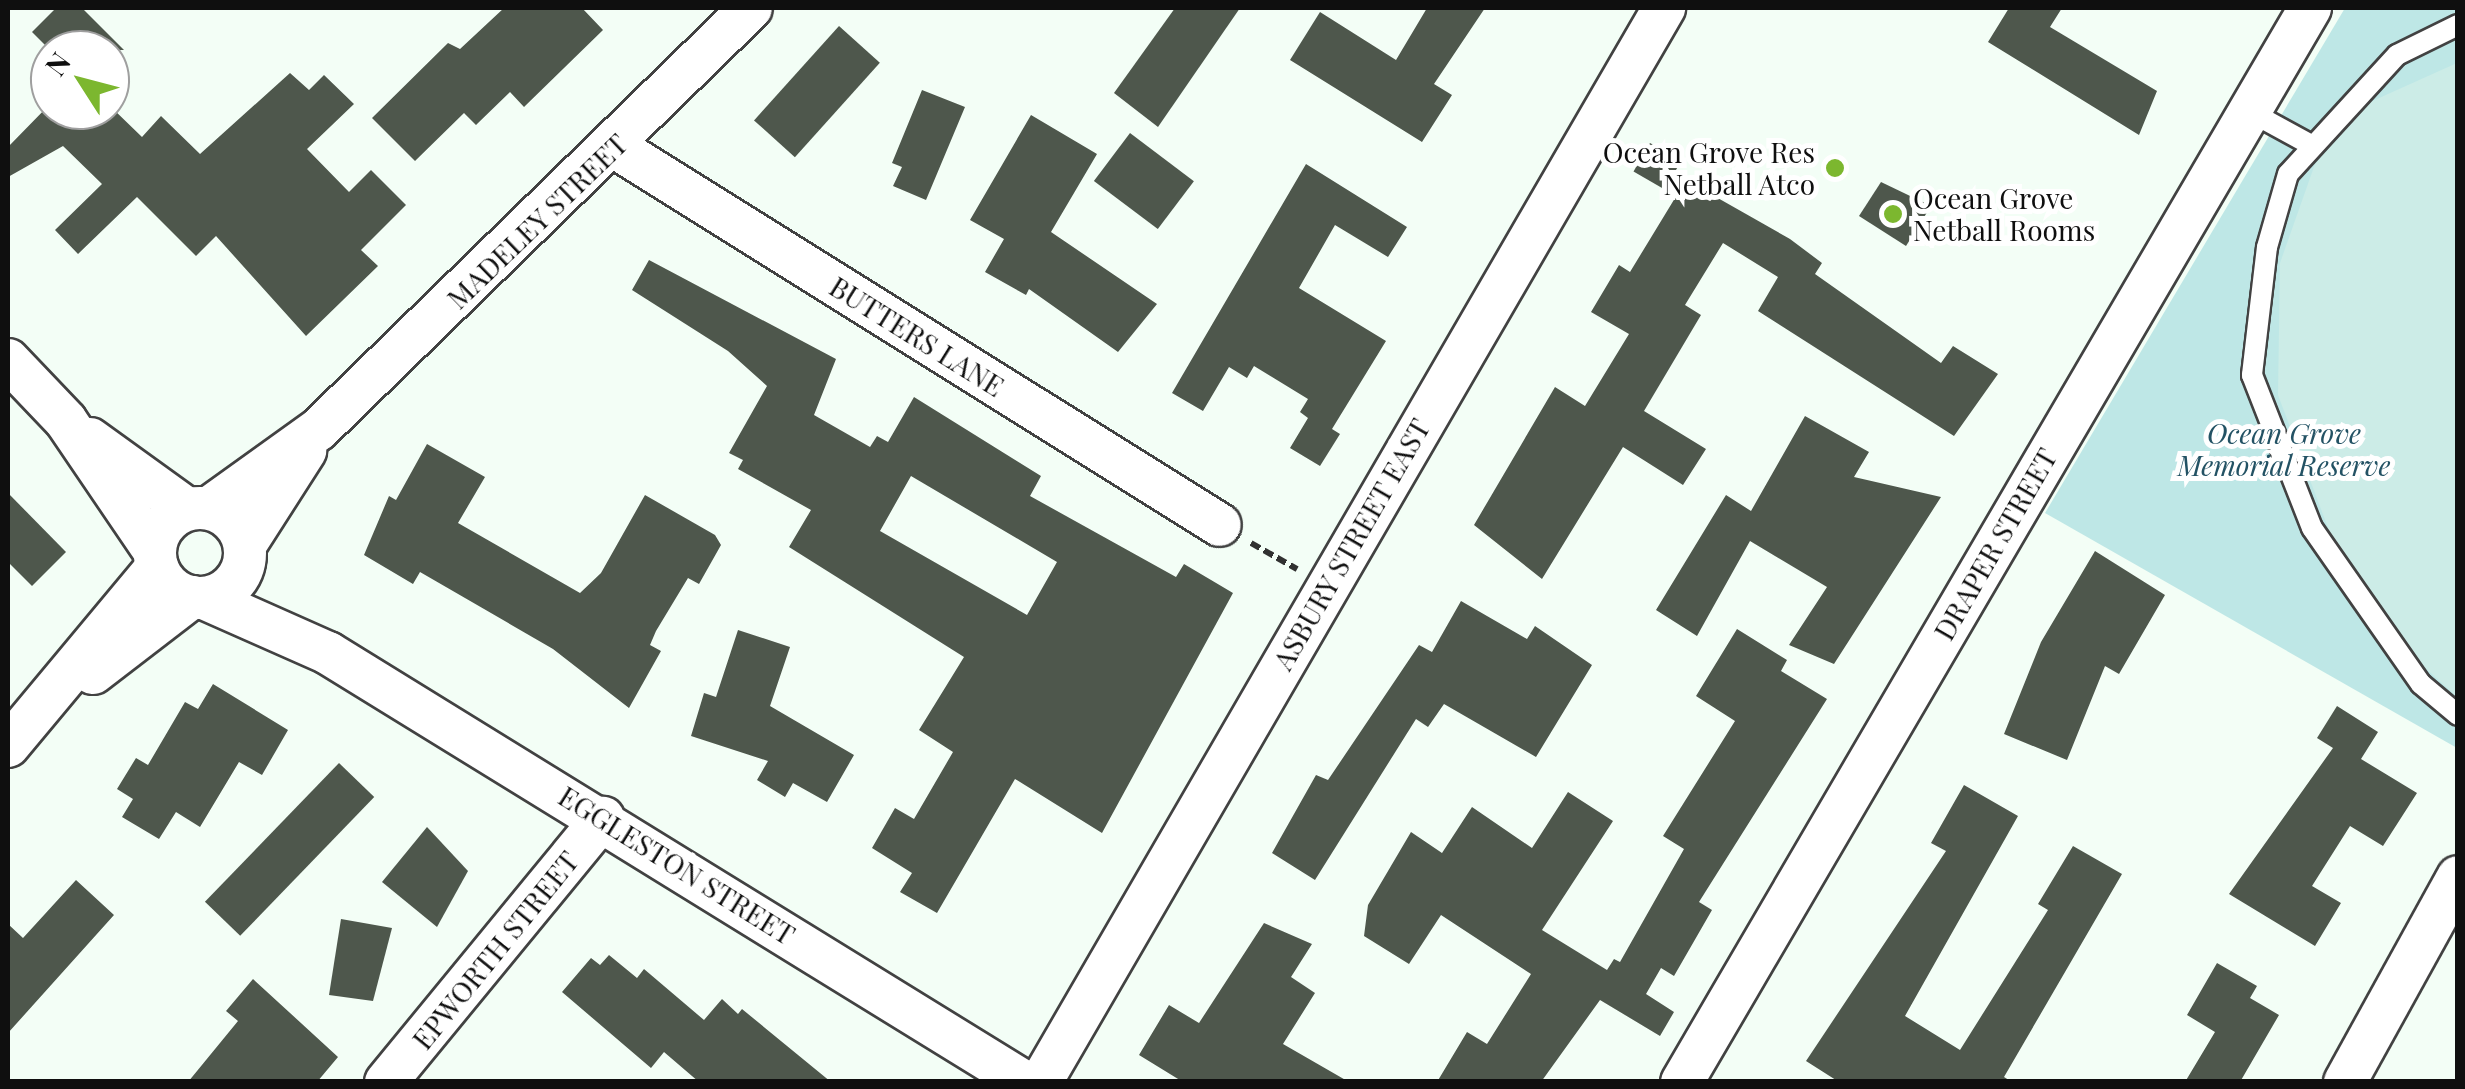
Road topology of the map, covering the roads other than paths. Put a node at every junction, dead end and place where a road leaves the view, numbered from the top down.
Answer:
1 (751, 8) edge
2 (1664, 8) edge
3 (2310, 8) edge
4 (2458, 25) edge
5 (2247, 110) junction
6 (2309, 144) junction
7 (615, 147) junction
8 (8, 360) edge
9 (66, 421) junction
10 (319, 430) junction
11 (198, 509) junction
12 (1220, 525) road end
13 (244, 555) junction
14 (156, 560) junction
15 (198, 598) junction
16 (328, 652) junction
17 (2458, 714) edge
18 (38, 715) junction
19 (8, 746) edge
20 (603, 818) junction
21 (2458, 878) edge
22 (386, 1082) edge
23 (1024, 1082) edge
24 (1041, 1082) edge
25 (1682, 1082) edge
26 (2344, 1082) edge

1 - 7 street, MADELEY STREET
2 - 24 street, ASBURY STREET EAST
3 - 5 street, DRAPER STREET
4 - 6 lane
5 - 6 lane
5 - 25 street, DRAPER STREET
6 - 17 lane
7 - 10 street, MADELEY STREET
7 - 12 street, BUTTERS LANE
8 - 9 street
9 - 11 street
9 - 14 street
10 - 11 street, MADELEY STREET
10 - 13 street, MADELEY STREET
11 - 13 street
11 - 14 street
13 - 15 street
13 - 16 street, EGGLESTON STREET
14 - 15 street
14 - 18 street
15 - 16 street, EGGLESTON STREET
15 - 18 street
16 - 20 street, EGGLESTON STREET
18 - 19 street
20 - 22 street, EPWORTH STREET
20 - 23 street, EGGLESTON STREET
21 - 26 street

